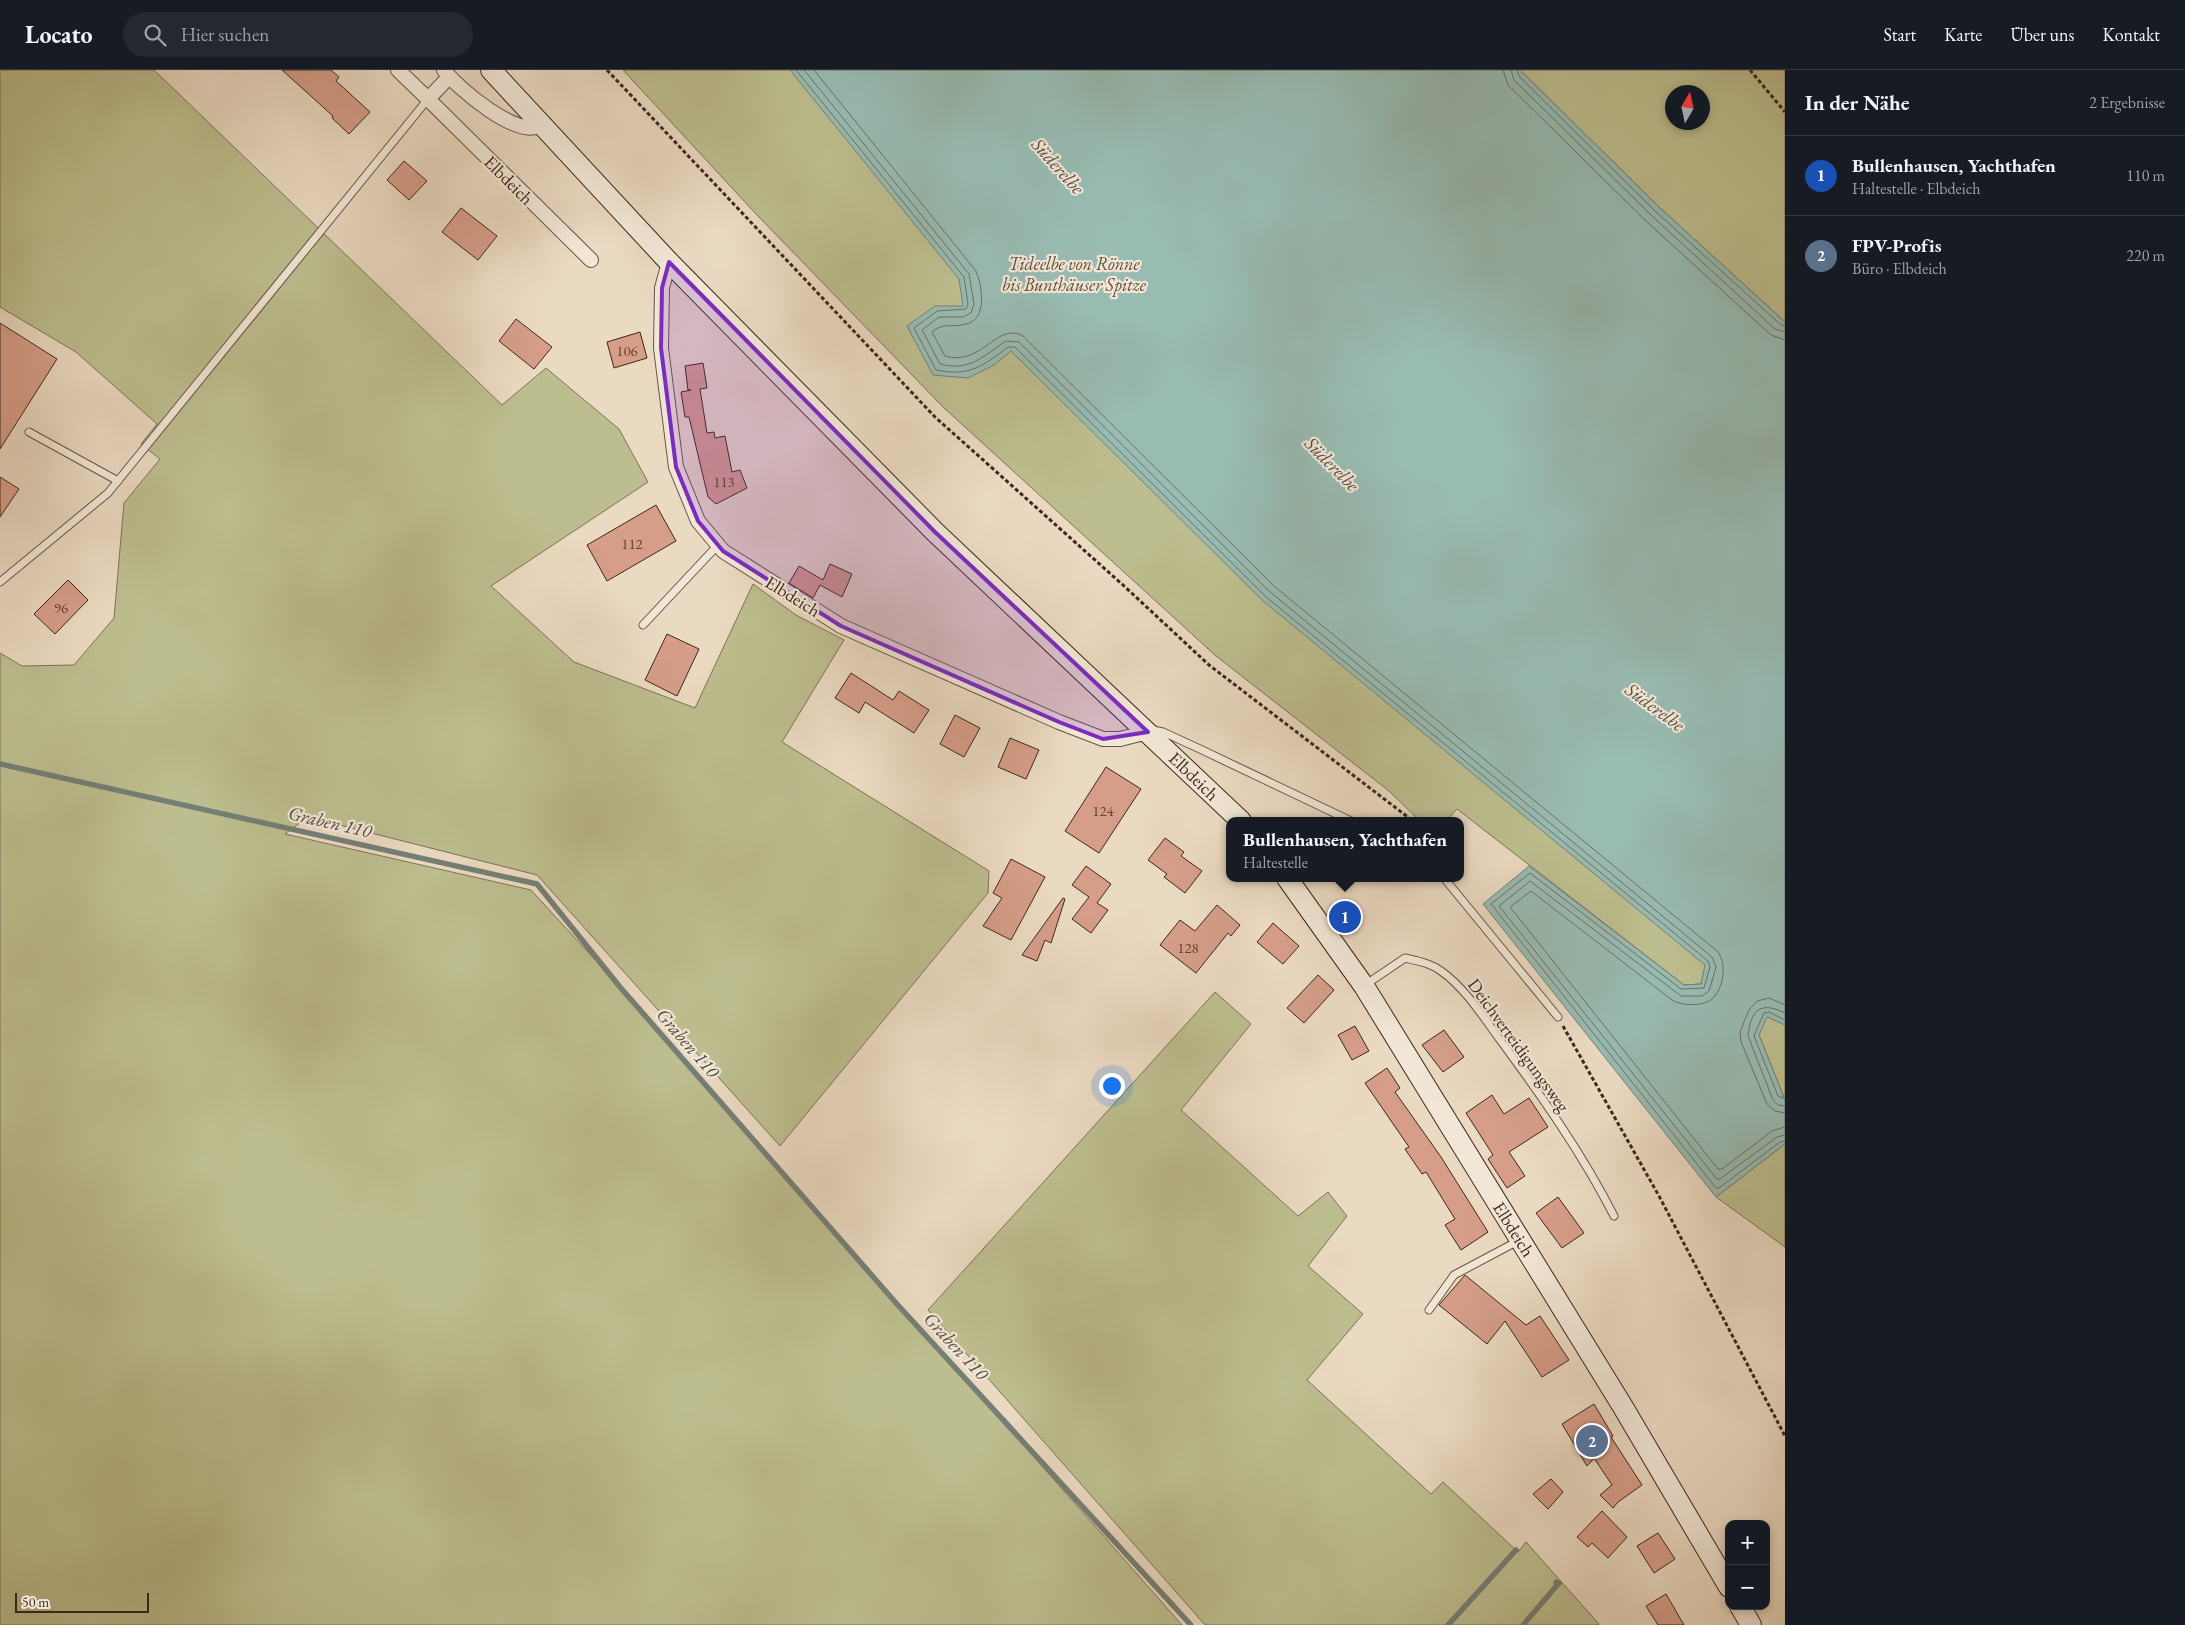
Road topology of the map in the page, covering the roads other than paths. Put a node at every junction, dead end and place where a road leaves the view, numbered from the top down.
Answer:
1 (398, 70) edge
2 (491, 70) edge
3 (446, 74) edge
4 (428, 99) junction
5 (541, 124) junction
6 (591, 260) dead end
7 (669, 262) junction
8 (29, 432) dead end
9 (118, 481) junction
10 (718, 545) junction
11 (0, 582) edge
12 (643, 625) dead end
13 (1148, 732) junction
14 (1237, 817) edge
15 (1343, 817) edge
16 (1290, 882) edge
17 (1447, 882) edge
18 (1364, 986) junction
19 (1558, 1017) road end
20 (1614, 1216) dead end
21 (1520, 1240) junction
22 (1429, 1310) dead end
23 (1725, 1580) edge
24 (1742, 1610) edge
25 (1751, 1625) edge

1 - 4 street, Elbdeich
2 - 5 street, Elbdeich
3 - 4 street
3 - 5 street
4 - 6 street, Elbdeich
4 - 9 lane
5 - 7 street, Elbdeich
7 - 10 street, Elbdeich
7 - 13 street, Elbdeich
8 - 9 lane
9 - 11 lane
10 - 12 lane
10 - 13 street, Elbdeich
13 - 14 street, Elbdeich
13 - 15 lane
16 - 18 street, Elbdeich
17 - 19 lane
18 - 20 lane, Deichverteidigungsweg
18 - 21 street, Elbdeich
21 - 22 lane
21 - 23 street, Elbdeich
24 - 25 street

